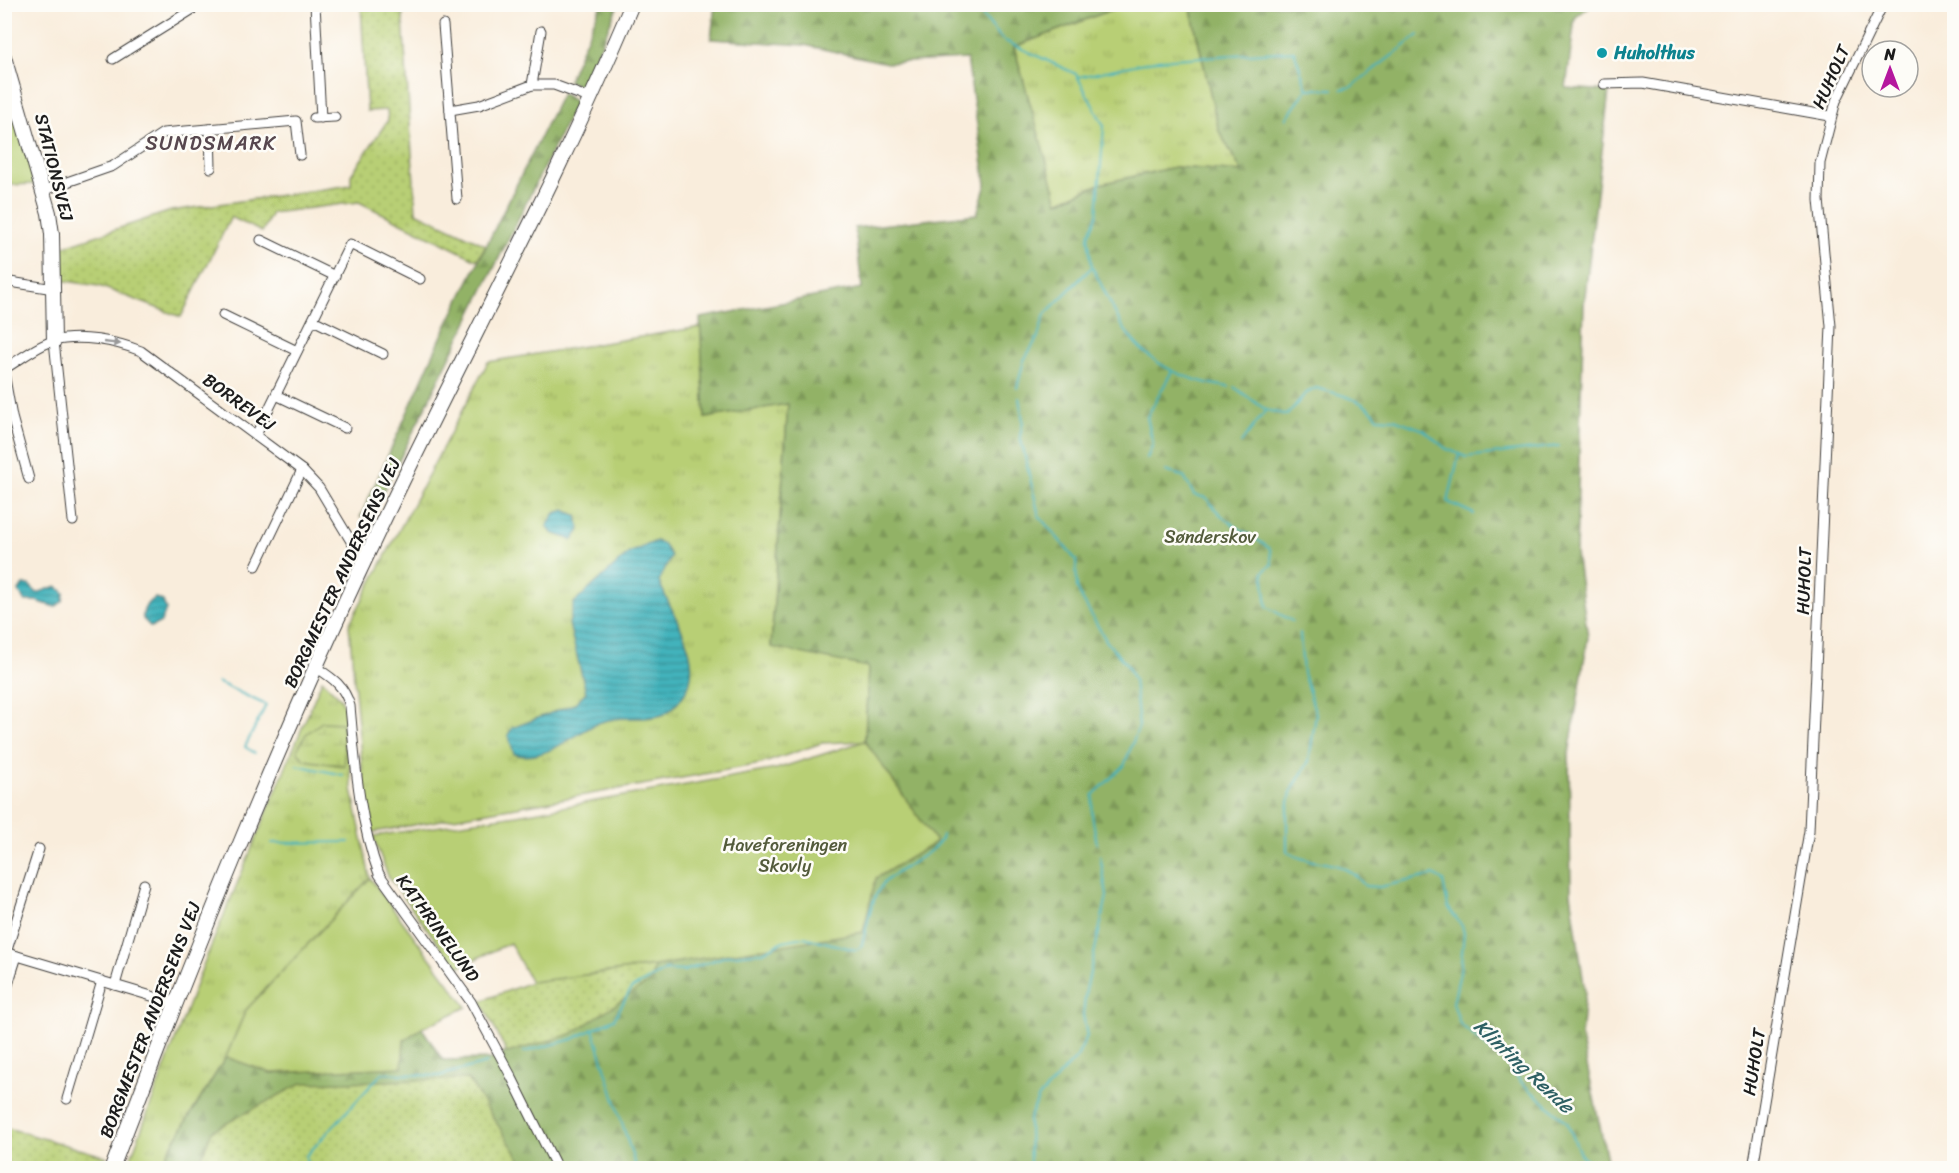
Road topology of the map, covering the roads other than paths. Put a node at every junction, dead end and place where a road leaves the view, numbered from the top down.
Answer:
1 (201, 4) edge
2 (315, 4) edge
3 (632, 4) edge
4 (1883, 4) edge
5 (443, 25) dead end
6 (541, 31) dead end
7 (4, 57) edge
8 (113, 59) dead end
9 (1604, 84) dead end
10 (532, 85) junction
11 (592, 99) junction
12 (450, 110) junction
13 (1830, 116) junction
14 (334, 117) dead end
15 (210, 129) junction
16 (300, 155) dead end
17 (212, 168) dead end
18 (44, 190) junction
19 (457, 199) dead end
20 (261, 240) dead end
21 (335, 276) junction
22 (420, 279) dead end
23 (4, 281) edge
24 (54, 289) junction
25 (224, 315) dead end
26 (313, 320) junction
27 (54, 341) junction
28 (297, 351) junction
29 (383, 354) dead end
30 (4, 369) edge
31 (4, 373) edge
32 (276, 394) junction
33 (345, 428) dead end
34 (256, 435) junction
35 (302, 470) junction
36 (29, 479) dead end
37 (73, 521) dead end
38 (368, 553) junction
39 (256, 566) dead end
40 (317, 668) junction
41 (39, 849) dead end
42 (144, 884) dead end
43 (5, 952) edge
44 (17, 956) junction
45 (102, 981) junction
46 (115, 985) junction
47 (4, 997) edge
48 (175, 1004) junction
49 (67, 1099) dead end
50 (112, 1168) edge
51 (557, 1168) edge
52 (1753, 1168) edge

1 - 8 street
2 - 14 street
3 - 11 street, BORGMESTER ANDERSENS VEJ
4 - 13 street, HUHOLT
5 - 12 street
6 - 10 street
7 - 18 street, STATIONSVEJ
9 - 13 street
10 - 11 street
10 - 12 street
11 - 38 street, BORGMESTER ANDERSENS VEJ
12 - 19 street
13 - 52 street, HUHOLT
15 - 16 street
15 - 17 street
15 - 18 street
18 - 24 street, STATIONSVEJ
20 - 21 street
21 - 22 street
21 - 26 street
23 - 24 street
24 - 27 street, STATIONSVEJ
25 - 28 street
26 - 28 street
26 - 29 street
27 - 30 street, BORREVEJ
27 -> 34 street, BORREVEJ
27 - 37 street
28 - 32 street
31 - 36 street
32 - 33 street
32 - 34 street
34 - 35 street, BORREVEJ
35 - 38 street, BORREVEJ
35 - 39 street
38 - 40 street, BORGMESTER ANDERSENS VEJ
40 - 48 street, BORGMESTER ANDERSENS VEJ
40 - 51 street, KATHRINELUND
41 - 43 street
42 - 46 street
43 - 44 street
44 - 45 street
44 - 47 street
45 - 46 street
45 - 49 street
46 - 48 street
48 - 50 street, BORGMESTER ANDERSENS VEJ

